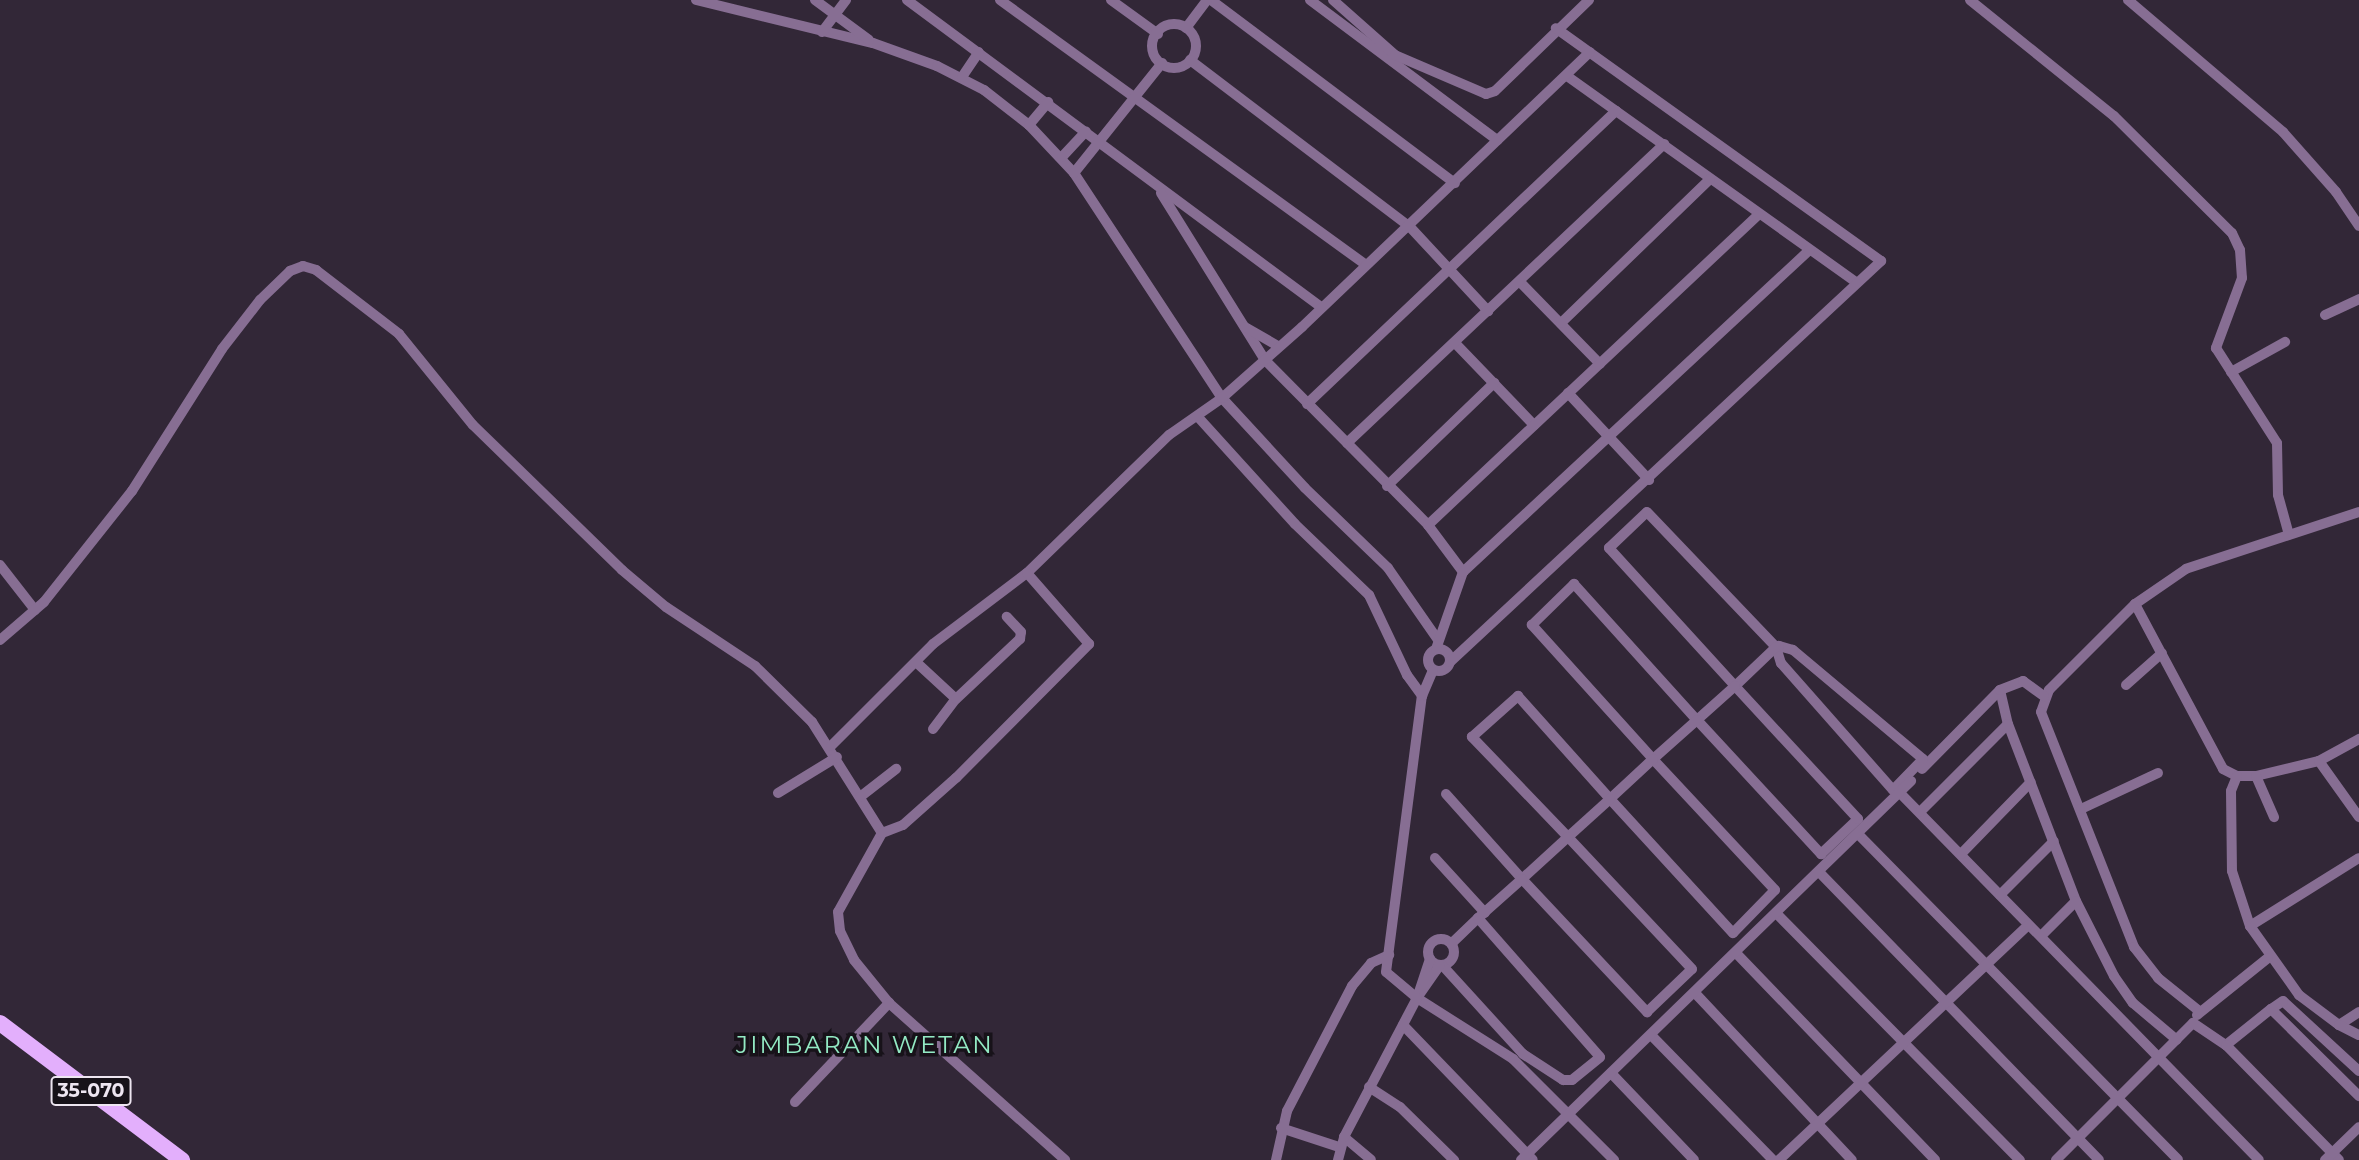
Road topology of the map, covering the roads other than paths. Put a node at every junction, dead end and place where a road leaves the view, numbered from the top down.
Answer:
1 (696, 0) edge
2 (815, 0) edge
3 (845, 0) edge
4 (907, 0) edge
5 (1000, 0) edge
6 (1111, 0) edge
7 (1209, 0) edge
8 (1310, 0) edge
9 (1333, 0) edge
10 (1589, 0) edge
11 (1970, 0) edge
12 (2128, 0) edge
13 (835, 15) junction
14 (1186, 29) junction
15 (1556, 29) junction
16 (822, 32) junction
17 (1158, 34) junction
18 (873, 43) junction
19 (979, 52) junction
20 (1590, 52) junction
21 (1189, 60) junction
22 (1161, 63) junction
23 (1567, 76) junction
24 (962, 77) junction
25 (1135, 98) junction
26 (1048, 102) junction
27 (1616, 111) junction
28 (1029, 125) junction
29 (1086, 131) junction
30 (1497, 140) junction
31 (1101, 143) junction
32 (1664, 144) junction
33 (1062, 157) junction
34 (1074, 173) junction
35 (1710, 179) junction
36 (1455, 183) junction
37 (1157, 187) junction
38 (1758, 215) junction
39 (2359, 226) edge
40 (1410, 227) junction
41 (1809, 250) junction
42 (1366, 265) junction
43 (1449, 269) junction
44 (1521, 283) junction
45 (1857, 283) junction
46 (2359, 299) edge
47 (1321, 307) junction
48 (1488, 311) junction
49 (2325, 315) dead end
50 (1561, 323) junction
51 (1244, 326) junction
52 (2285, 342) dead end
53 (1455, 343) junction
54 (1279, 346) junction
55 (1265, 360) junction
56 (1600, 364) junction
57 (2231, 372) junction
58 (1494, 383) junction
59 (1568, 393) junction
60 (1222, 398) junction
61 (1307, 404) junction
62 (1195, 418) junction
63 (1534, 425) junction
64 (1609, 438) junction
65 (1347, 443) junction
66 (1648, 480) junction
67 (1387, 486) junction
68 (2359, 512) edge
69 (1428, 525) junction
70 (2289, 536) junction
71 (0, 565) edge
72 (1463, 572) junction
73 (1027, 573) junction
74 (2135, 604) junction
75 (35, 610) junction
76 (1007, 617) dead end
77 (0, 640) edge
78 (1437, 645) junction
79 (1776, 647) junction
80 (2162, 653) junction
81 (916, 662) junction
82 (1450, 662) junction
83 (1433, 670) junction
84 (2126, 685) dead end
85 (1735, 687) junction
86 (2000, 690) junction
87 (1422, 696) junction
88 (2044, 696) junction
89 (956, 699) junction
90 (1698, 720) junction
91 (2008, 724) junction
92 (933, 729) dead end
93 (2359, 739) edge
94 (834, 751) junction
95 (1653, 759) junction
96 (2319, 761) junction
97 (896, 769) dead end
98 (2158, 773) dead end
99 (2237, 776) junction
100 (2256, 776) junction
101 (2031, 782) junction
102 (778, 793) dead end
103 (1900, 793) junction
104 (1446, 794) dead end
105 (860, 797) junction
106 (1610, 799) junction
107 (2081, 809) junction
108 (1920, 812) junction
109 (2274, 817) dead end
110 (2359, 817) edge
111 (882, 833) junction
112 (1859, 835) junction
113 (1568, 837) junction
114 (2054, 841) junction
115 (1961, 854) junction
116 (1435, 858) dead end
117 (2359, 858) edge
118 (1820, 873) junction
119 (1522, 879) junction
120 (2000, 895) junction
121 (2076, 901) junction
122 (1777, 914) junction
123 (1482, 916) junction
124 (2028, 925) junction
125 (2250, 926) junction
126 (2040, 936) junction
127 (1451, 944) junction
128 (1736, 953) junction
129 (1389, 955) junction
130 (2268, 958) junction
131 (1437, 963) junction
132 (1985, 965) junction
133 (1695, 993) junction
134 (1417, 998) junction
135 (889, 1003) junction
136 (1945, 1004) junction
137 (2271, 1009) junction
138 (2359, 1013) edge
139 (2196, 1018) junction
140 (0, 1023) edge
141 (1403, 1025) junction
142 (2339, 1026) junction
143 (1651, 1035) junction
144 (2359, 1035) edge
145 (2177, 1040) junction
146 (1903, 1042) junction
147 (2225, 1045) junction
148 (2161, 1056) junction
149 (2359, 1072) edge
150 (1611, 1073) junction
151 (1858, 1084) junction
152 (1369, 1087) junction
153 (2359, 1096) edge
154 (2118, 1100) junction
155 (795, 1102) dead end
156 (1570, 1113) junction
157 (1817, 1123) junction
158 (2359, 1127) edge
159 (1281, 1128) junction
160 (2077, 1138) junction
161 (1341, 1142) junction
162 (1527, 1158) edge
163 (2332, 1158) edge
164 (182, 1160) edge
165 (1065, 1160) edge
166 (1276, 1160) edge
167 (1338, 1160) edge
168 (1371, 1160) edge
169 (1454, 1160) edge
170 (1614, 1160) edge
171 (1694, 1160) edge
172 (1773, 1160) edge
173 (1779, 1160) edge
174 (1852, 1160) edge
175 (1936, 1160) edge
176 (2020, 1160) edge
177 (2056, 1160) edge
178 (2099, 1160) edge
179 (2178, 1160) edge
180 (2259, 1160) edge

1 - 16 street
2 - 13 street
3 - 13 street
4 - 19 street
5 - 25 street
6 - 17 street
7 - 14 street
7 - 36 street
8 - 30 street
9 - 15 street
10 - 15 street
11 - 57 street
12 - 39 street
13 - 16 street
13 - 18 street
14 - 17 street
14 - 21 street
15 - 20 street
16 - 18 street
17 - 22 street
18 - 24 street
19 - 24 street
19 - 26 street
20 - 23 street
20 - 45 street
21 - 22 street
21 - 40 street
22 - 25 street
23 - 27 street
23 - 30 street
24 - 28 street
25 - 31 street
25 - 42 street
26 - 28 street
26 - 29 street
27 - 32 street
27 - 43 street
28 - 33 street
29 - 31 street
29 - 33 street
30 - 36 street
31 - 34 street
31 - 37 street
32 - 35 street
32 - 44 street
33 - 34 street
34 - 60 street
35 - 38 street
35 - 50 street
36 - 40 street
37 - 47 street
37 - 51 street
38 - 41 street
38 - 56 street
40 - 42 street
40 - 43 street
41 - 45 street
41 - 64 street
42 - 47 street
43 - 48 street
43 - 61 street
44 - 48 street
44 - 50 street
45 - 66 street
46 - 49 street
47 - 54 street
48 - 53 street
50 - 56 street
51 - 54 street
51 - 55 street
52 - 57 street
53 - 58 street
53 - 65 street
54 - 55 street
55 - 60 street
55 - 61 street
56 - 59 street
57 - 70 street
58 - 63 street
58 - 67 street
59 - 63 street
59 - 64 street
60 - 62 street
60 - 78 street
61 - 65 street
62 - 73 street
62 - 87 street
63 - 69 street
64 - 66 street
64 - 72 street
65 - 67 street
66 - 82 street
67 - 69 street
68 - 70 street
69 - 72 street
70 - 74 street
71 - 75 street
72 - 78 street
73 - 81 street
73 - 111 street
74 - 80 street
74 - 88 street
75 - 77 street
75 - 94 street
76 - 89 street
78 - 82 street
78 - 83 street
79 - 79 street
79 - 85 street
79 - 85 street
80 - 84 street
80 - 99 street
81 - 89 street
81 - 94 street
82 - 83 street
83 - 87 street
85 - 90 street
85 - 90 street
86 - 88 street
86 - 91 street
86 - 103 street
87 - 129 street
88 - 107 street
89 - 92 street
90 - 95 street
90 - 95 street
91 - 101 street
91 - 108 street
93 - 96 street
94 - 102 street
94 - 105 street
95 - 106 street
95 - 106 street
96 - 100 street
96 - 110 street
97 - 105 street
98 - 107 street
99 - 100 street
99 - 125 street
100 - 109 street
101 - 114 street
101 - 115 street
103 - 108 street
103 - 112 street
104 - 119 street
105 - 111 street
106 - 113 street
106 - 113 street
107 - 139 street
108 - 115 street
111 - 135 street
112 - 118 street
112 - 132 street
113 - 119 street
113 - 119 street
114 - 120 street
114 - 121 street
115 - 120 street
116 - 123 street
117 - 125 street
118 - 122 street
118 - 136 street
119 - 123 street
120 - 124 street
121 - 126 street
121 - 145 street
122 - 128 street
122 - 146 street
123 - 127 street
123 - 131 street
124 - 126 street
124 - 132 street
125 - 130 street
126 - 148 street
127 - 131 street
127 - 131 street
128 - 133 street
128 - 151 street
129 - 134 street
129 - 159 street
130 - 139 street
130 - 142 street
131 - 134 street
132 - 136 street
132 - 154 street
133 - 143 street
133 - 157 street
134 - 141 street
134 - 156 street
135 - 155 street
135 - 165 street
136 - 146 street
136 - 160 street
137 - 147 street
137 - 149 street
137 - 153 street
138 - 142 street
139 - 145 street
139 - 147 street
140 - 164 main road, 35-070
141 - 152 street
141 - 162 street
142 - 144 street
143 - 150 street
143 - 172 street
145 - 148 street
146 - 151 street
146 - 176 street
147 - 163 street
148 - 154 street
148 - 180 street
150 - 156 street
150 - 171 street
151 - 157 street
151 - 175 street
152 - 161 street
152 - 169 street
154 - 160 street
154 - 179 street
156 - 162 street
156 - 170 street
157 - 173 street
157 - 174 street
158 - 163 street
159 - 161 street
159 - 166 street
160 - 177 street
160 - 178 street
161 - 167 street
161 - 168 street

